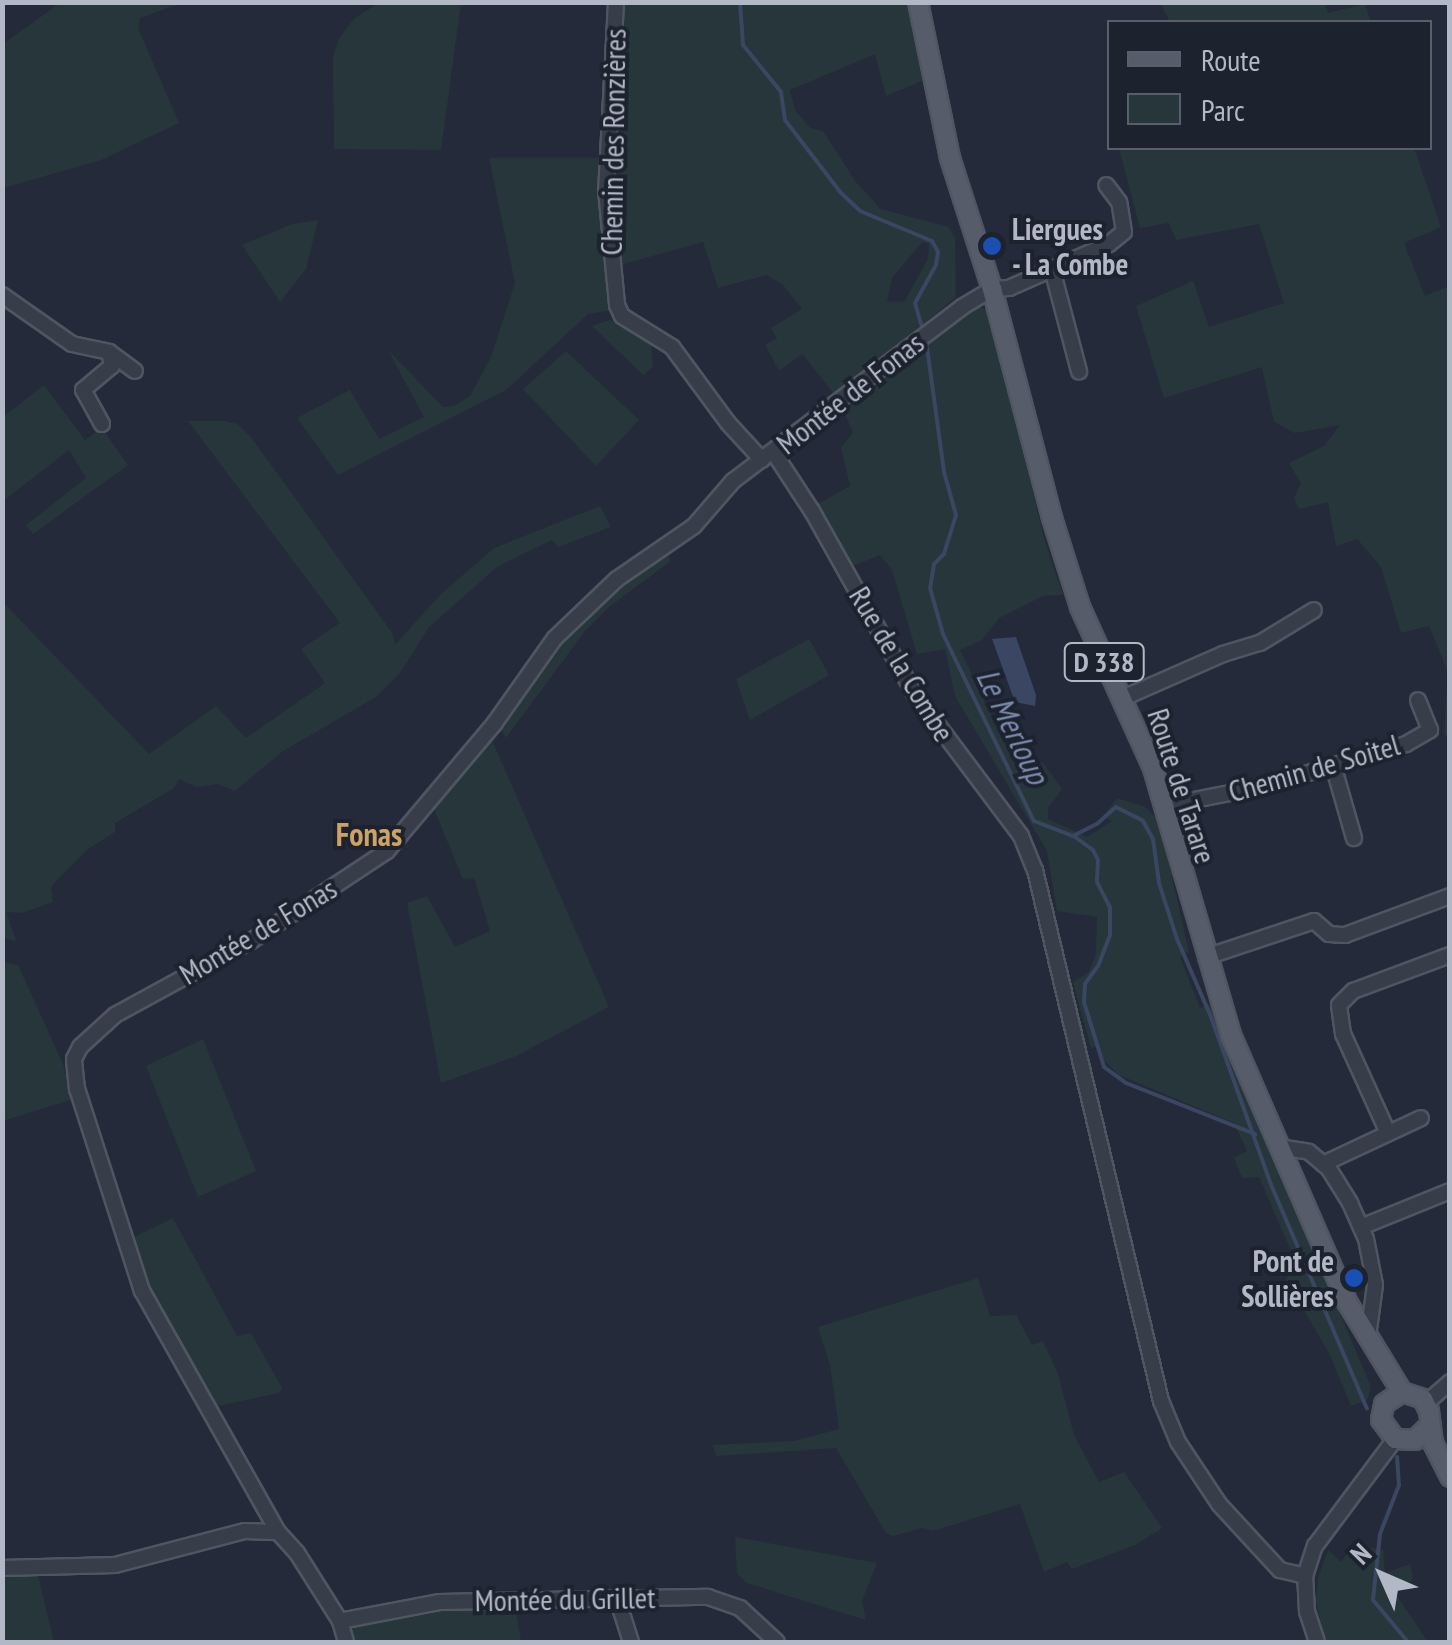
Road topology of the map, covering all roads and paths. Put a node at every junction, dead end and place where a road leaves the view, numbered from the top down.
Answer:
1 (616, 2) edge
2 (918, 2) edge
3 (1106, 185) dead end
4 (1052, 270) junction
5 (992, 289) junction
6 (2, 295) edge
7 (72, 344) junction
8 (109, 352) junction
9 (1079, 371) dead end
10 (135, 372) dead end
11 (104, 374) junction
12 (102, 424) dead end
13 (768, 456) junction
14 (1314, 610) dead end
15 (1123, 698) junction
16 (1418, 700) dead end
17 (1333, 765) junction
18 (1164, 806) junction
19 (1354, 838) dead end
20 (1450, 896) edge
21 (1450, 954) edge
22 (1206, 958) junction
23 (1420, 1118) dead end
24 (1388, 1133) junction
25 (1279, 1147) junction
26 (1323, 1164) junction
27 (1450, 1191) edge
28 (1360, 1227) junction
29 (1347, 1302) junction
30 (1368, 1337) junction
31 (1450, 1382) edge
32 (1395, 1395) junction
33 (1426, 1403) junction
34 (1428, 1428) junction
35 (1403, 1440) junction
36 (1450, 1477) edge
37 (278, 1532) junction
38 (2, 1568) edge
39 (1305, 1576) junction
40 (618, 1598) junction
41 (340, 1621) junction
42 (346, 1642) edge
43 (631, 1642) edge
44 (777, 1642) edge
45 (1316, 1642) edge

1 - 13 street, Chemin des Ronzières
2 - 5 main road, Route de Tarare / D 338
3 - 4 street, Montée de Fonas
4 - 5 street, Montée de Fonas
4 - 9 street
5 - 13 street, Montée de Fonas
5 - 15 main road, Route de Tarare / D 338
6 - 7 street
7 - 8 street
7 - 11 street
8 - 10 street
8 - 11 street
11 - 12 street
13 - 37 street, Montée de Fonas
13 - 39 street, Rue de la Combe
14 - 15 street
15 - 18 main road, Route de Tarare / D 338
16 - 17 street, Chemin de Soitel
17 - 18 street, Chemin de Soitel
17 - 19 street
18 - 22 main road, Route de Tarare / D 338
20 - 22 street
21 - 24 street
22 - 25 main road, Route de Tarare / D 338
23 - 24 street
24 - 26 street
25 - 26 street
25 - 29 main road, Route de Tarare / D 338
26 - 28 street
27 - 28 street
28 - 30 street
29 - 30 main road, Route de Tarare / D 338
29 - 32 main road
30 - 32 main road, Route de Tarare / D 338
31 - 33 street
32 - 33 main road
32 - 35 main road
33 - 34 main road
34 - 35 main road
34 - 36 main road
35 - 36 main road
35 - 39 street
37 - 38 street
37 - 41 street
39 - 45 street
40 - 41 street, Montée du Grillet
40 - 43 street
40 - 44 street, Montée du Grillet
41 - 42 street

